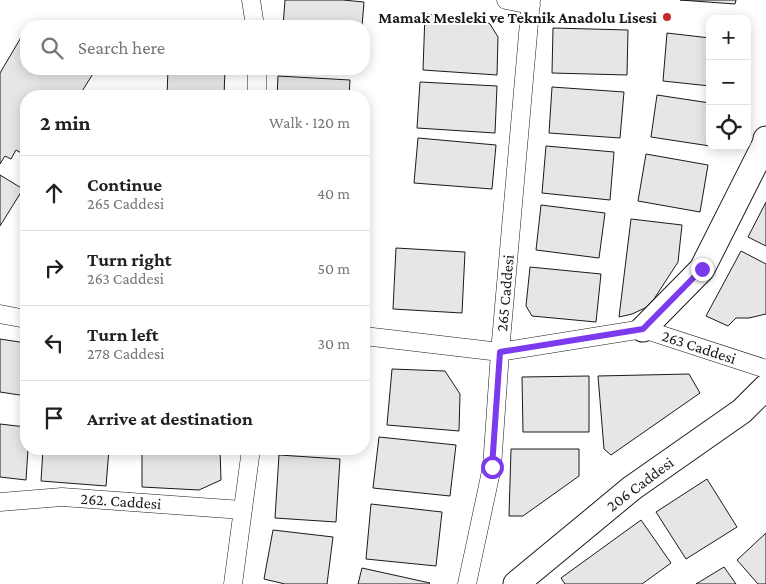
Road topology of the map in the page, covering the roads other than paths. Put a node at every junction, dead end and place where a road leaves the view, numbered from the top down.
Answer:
1 (252, 0) edge
2 (506, 0) edge
3 (531, 2) edge
4 (254, 20) edge
5 (257, 75) edge
6 (258, 90) edge
7 (766, 139) edge
8 (0, 314) edge
9 (20, 318) edge
10 (643, 329) junction
11 (370, 337) edge
12 (500, 352) junction
13 (766, 370) edge
14 (766, 387) edge
15 (250, 455) edge
16 (0, 502) edge
17 (242, 510) junction
18 (233, 584) edge
19 (467, 584) edge
20 (516, 584) edge

1 - 4 street
2 - 3 street
3 - 12 street, 265 Caddesi
5 - 6 street
7 - 10 street
8 - 9 street
10 - 12 street, 263 Caddesi
10 - 13 street, 263 Caddesi
11 - 12 street, 263 Caddesi
12 - 19 street, 265 Caddesi
14 - 20 street, 206 Caddesi
15 - 17 street
16 - 17 street, 262. Caddesi
17 - 18 street

